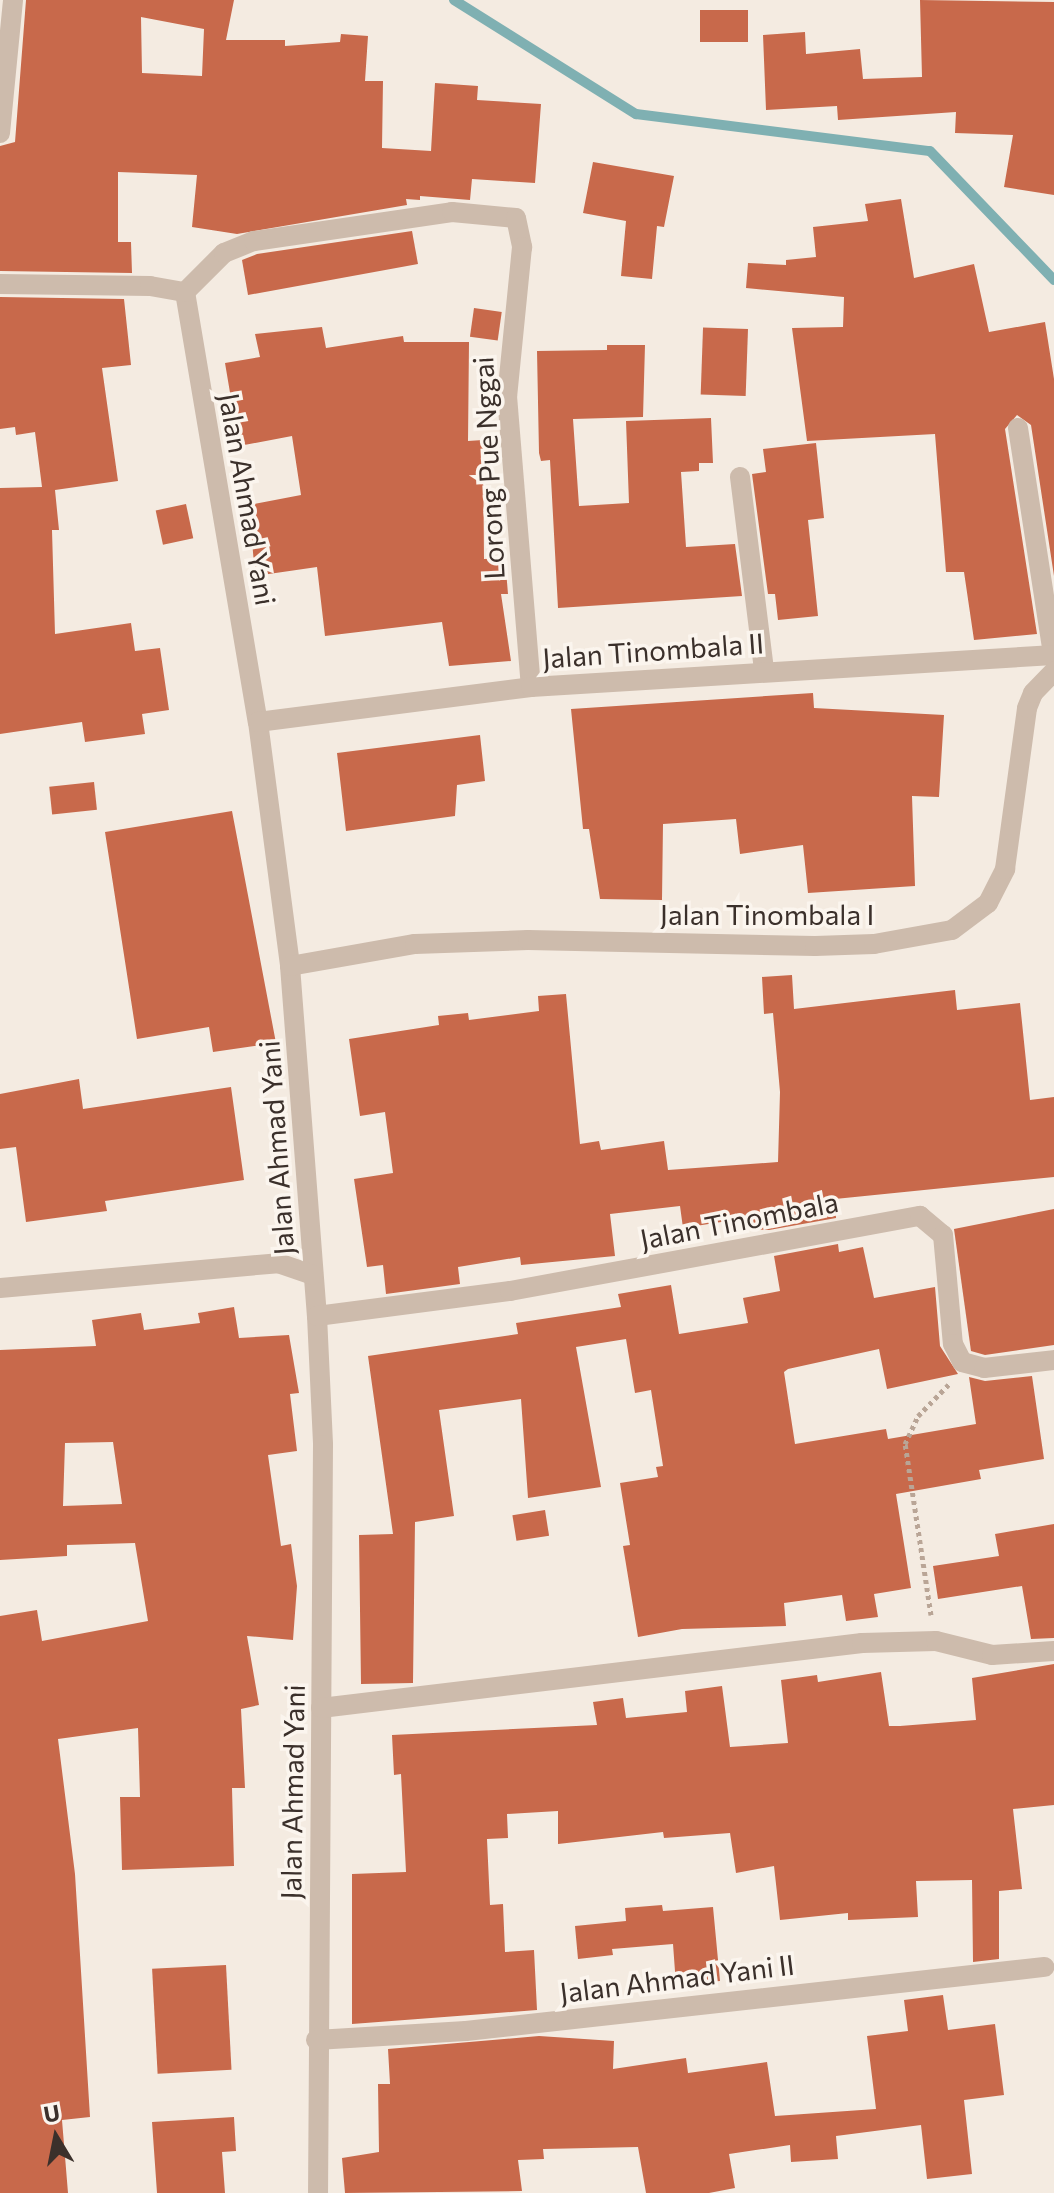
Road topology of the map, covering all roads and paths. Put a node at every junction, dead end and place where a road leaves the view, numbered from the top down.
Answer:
1 (13, 0) edge
2 (0, 133) edge
3 (0, 284) edge
4 (185, 292) junction
5 (1018, 428) dead end
6 (740, 477) dead end
7 (1054, 660) edge
8 (764, 670) junction
9 (531, 687) junction
10 (258, 722) junction
11 (290, 966) junction
12 (313, 1275) junction
13 (0, 1288) edge
14 (317, 1316) junction
15 (1054, 1360) edge
16 (967, 1365) junction
17 (936, 1641) junction
18 (1054, 1651) edge
19 (321, 1708) junction
20 (1044, 1967) dead end
21 (316, 2040) junction
22 (318, 2193) edge

1 - 2 street
3 - 4 street
4 - 9 street, Lorong Pue Nggai
4 - 10 street, Jalan Ahmad Yani
5 - 7 street
6 - 8 street
7 - 8 street, Jalan Tinombala II
7 - 11 street, Jalan Tinombala I
8 - 9 street, Jalan Tinombala II
9 - 10 street, Jalan Tinombala II
10 - 11 street, Jalan Ahmad Yani
11 - 12 street, Jalan Ahmad Yani
12 - 13 street
12 - 14 street, Jalan Ahmad Yani
14 - 16 street, Jalan Tinombala
14 - 19 street, Jalan Ahmad Yani
15 - 16 street
16 - 17 path
17 - 18 street
17 - 19 street
19 - 21 street, Jalan Ahmad Yani
20 - 21 street, Jalan Ahmad Yani II
21 - 22 street, Jalan Ahmad Yani

